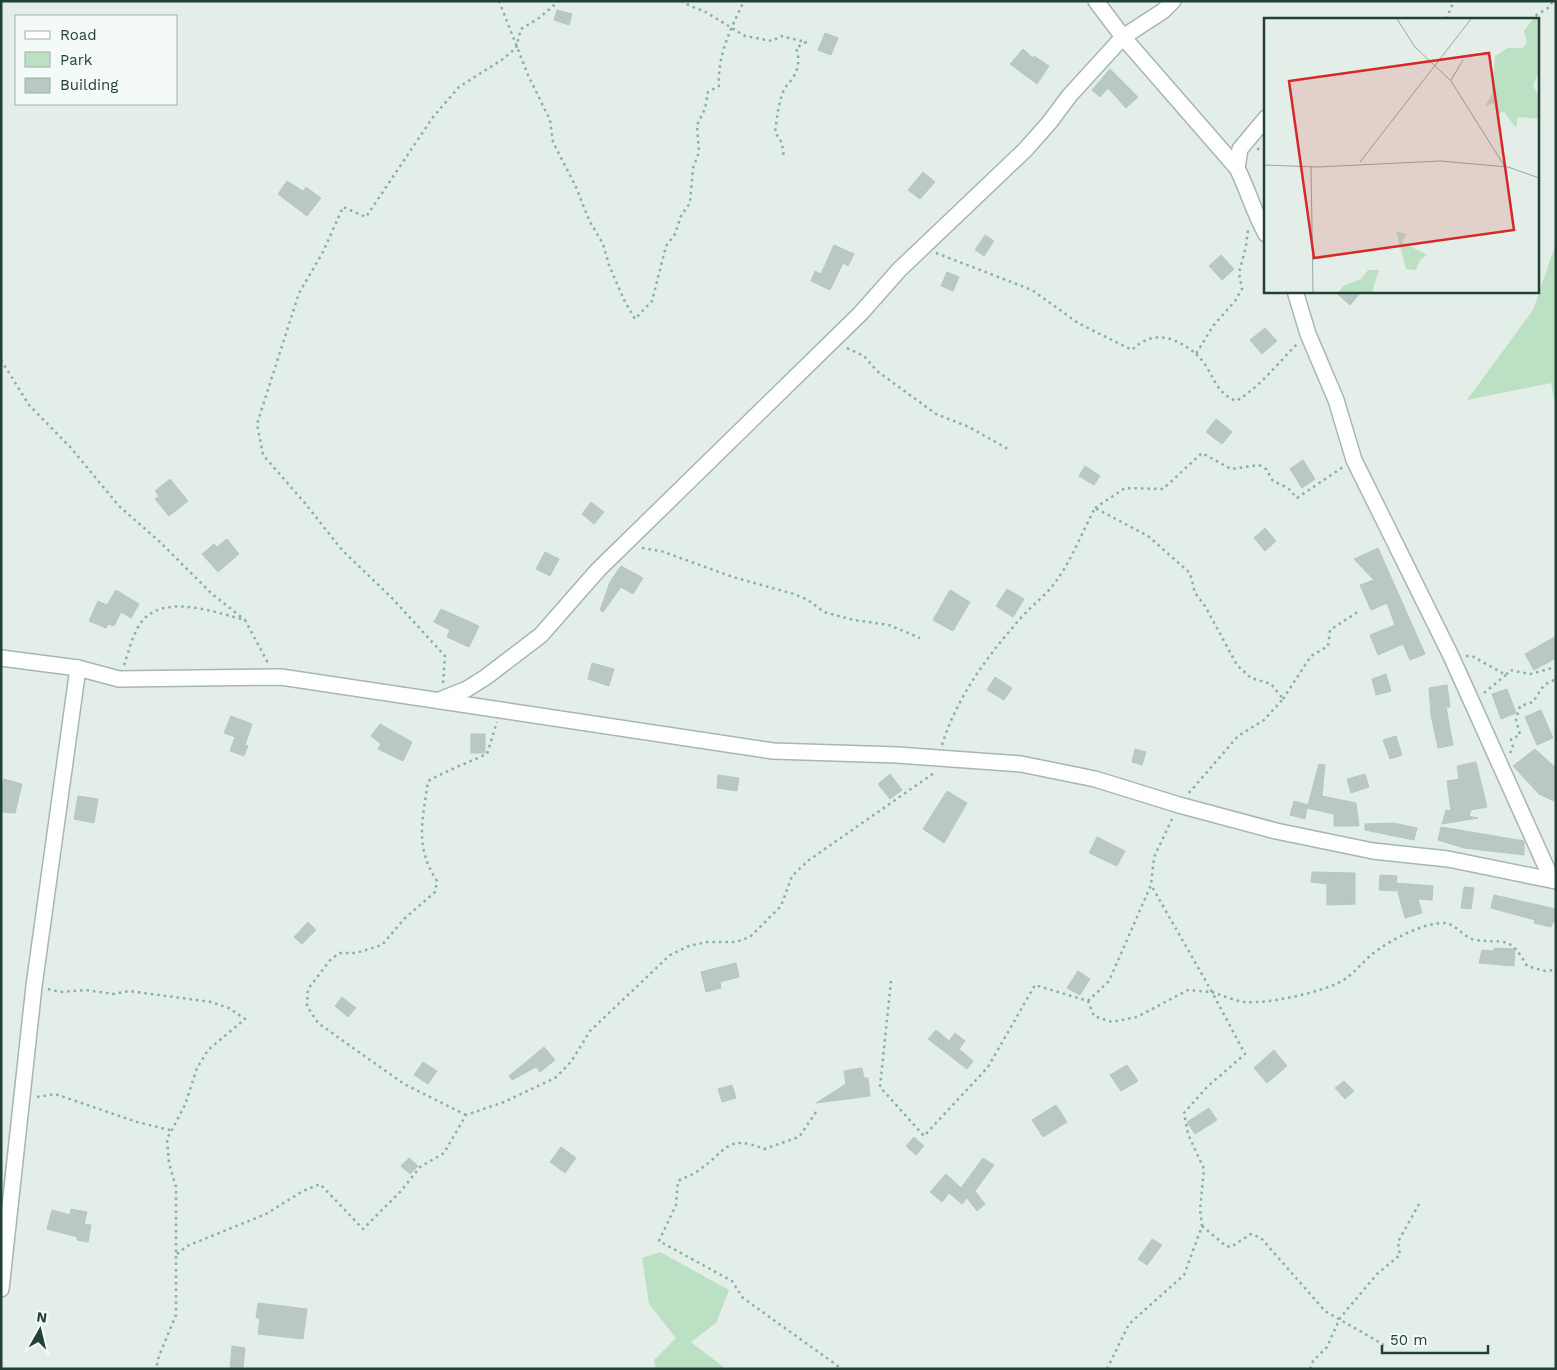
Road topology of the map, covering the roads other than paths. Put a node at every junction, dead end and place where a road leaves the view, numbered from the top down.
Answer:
1 (1096, 1) edge
2 (1173, 1) edge
3 (1123, 36) junction
4 (1264, 120) edge
5 (1237, 168) junction
6 (1264, 231) edge
7 (1295, 292) edge
8 (1, 658) edge
9 (78, 668) junction
10 (442, 700) junction
11 (1554, 881) edge
12 (1, 1289) edge

1 - 3 street
2 - 3 street
3 - 5 street
3 - 10 street
4 - 5 street
5 - 6 street
7 - 11 street
8 - 9 street
9 - 10 street
9 - 12 street
10 - 11 street

